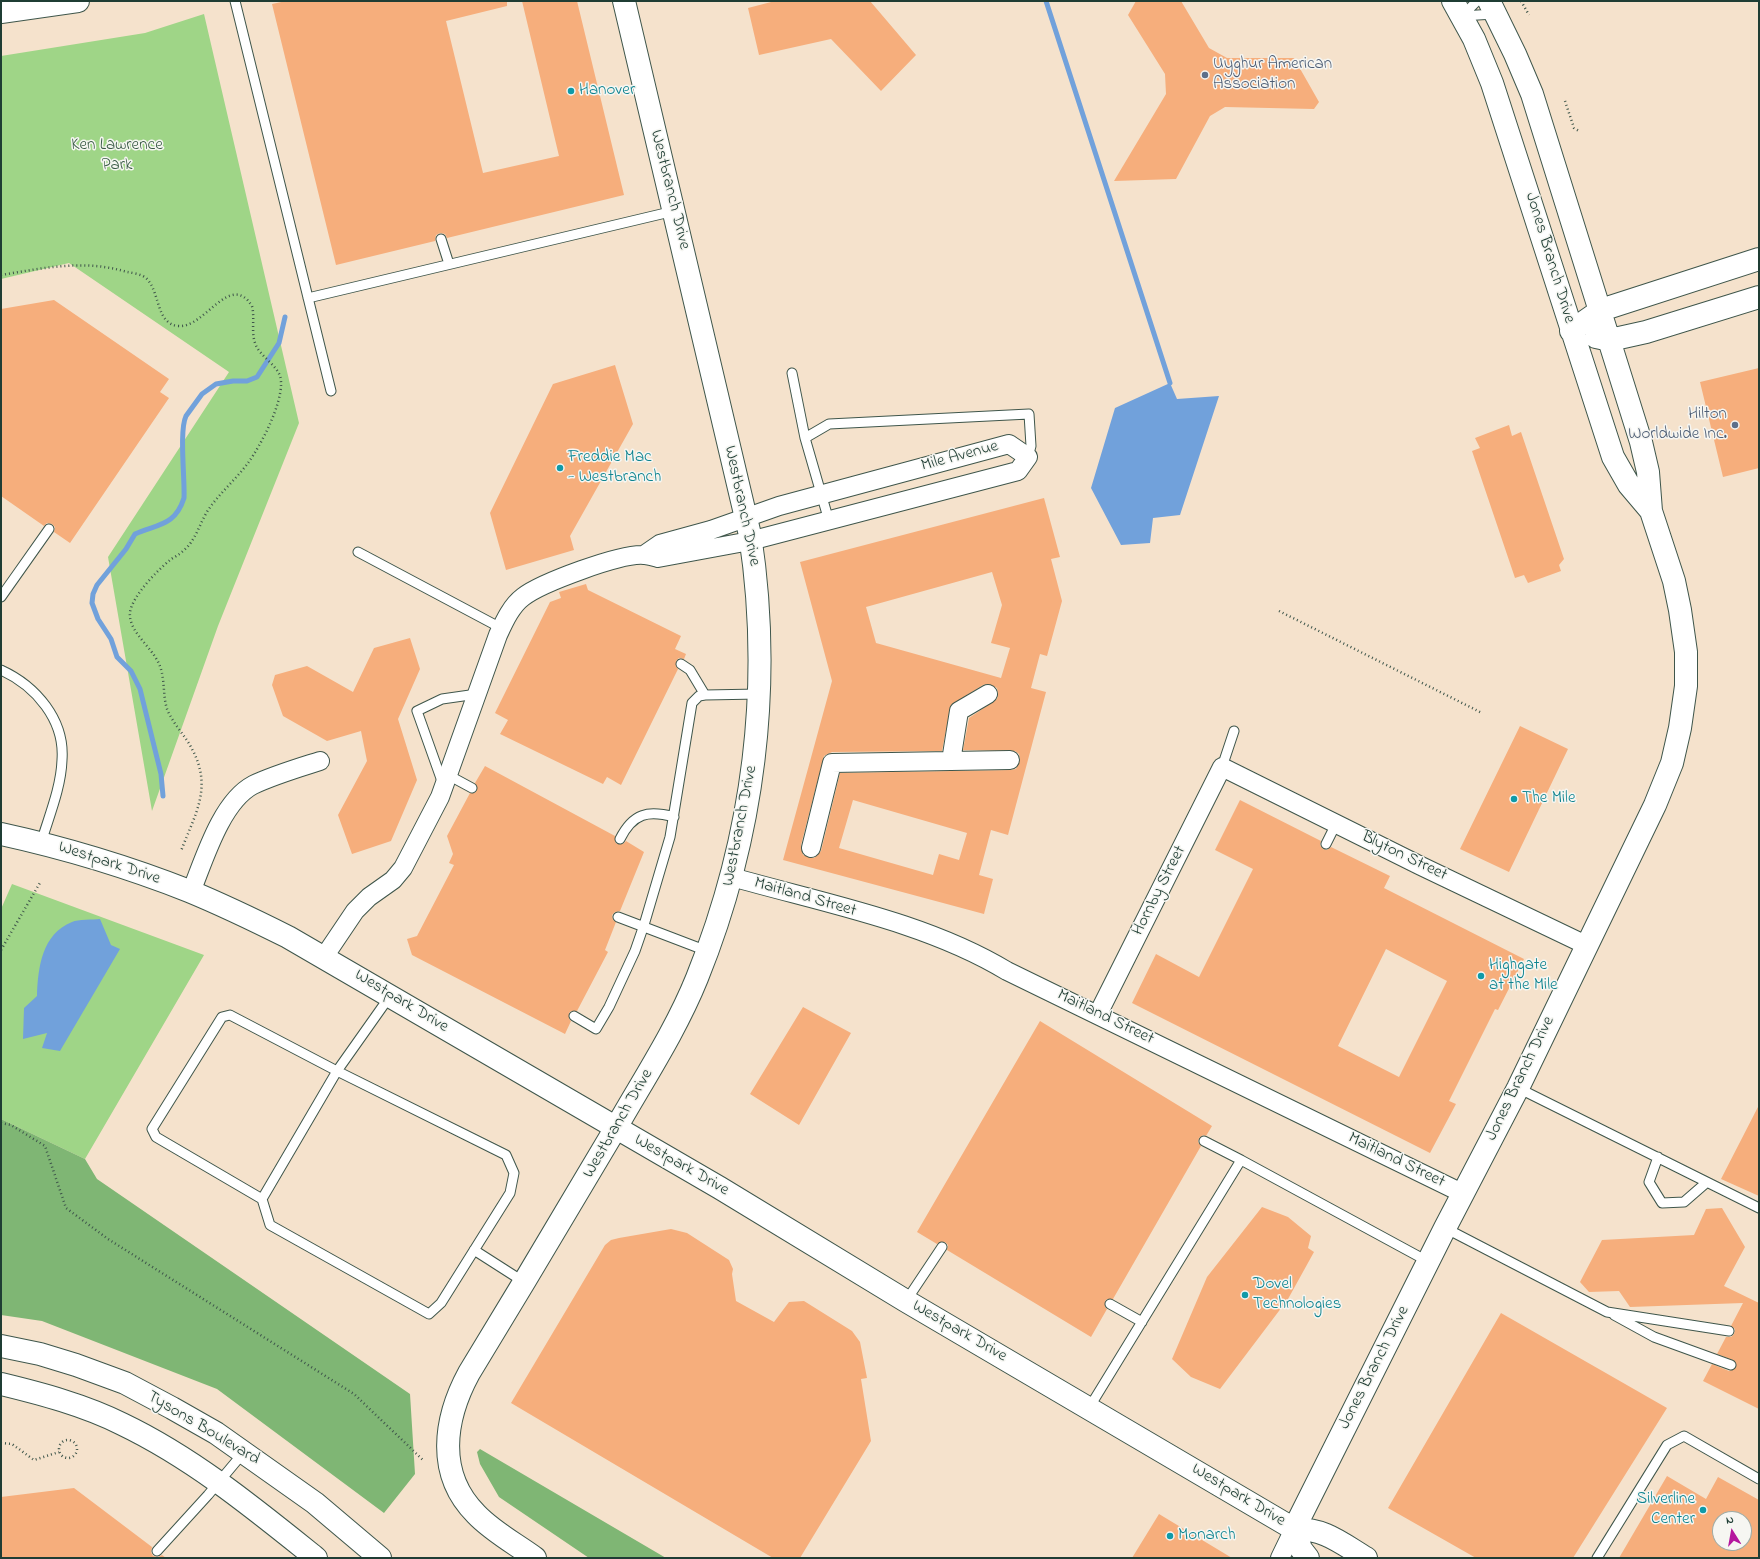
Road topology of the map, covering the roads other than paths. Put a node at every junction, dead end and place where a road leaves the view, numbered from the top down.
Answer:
1 (78, 1) edge
2 (235, 1) edge
3 (624, 1) edge
4 (1477, 1) edge
5 (1493, 7) edge
6 (1458, 8) edge
7 (1, 12) edge
8 (674, 211) junction
9 (441, 239) dead end
10 (1759, 260) edge
11 (449, 264) junction
12 (1759, 297) edge
13 (308, 298) junction
14 (1601, 310) junction
15 (1572, 331) junction
16 (1610, 340) junction
17 (792, 373) dead end
18 (331, 391) dead end
19 (805, 438) junction
20 (1028, 457) junction
21 (821, 495) junction
22 (1651, 511) junction
23 (745, 518) junction
24 (829, 521) junction
25 (49, 529) dead end
26 (750, 541) junction
27 (358, 552) dead end
28 (644, 555) junction
29 (1, 597) edge
30 (501, 628) junction
31 (681, 664) dead end
32 (1, 670) edge
33 (477, 694) junction
34 (760, 694) junction
35 (988, 694) dead end
36 (705, 695) junction
37 (1234, 731) dead end
38 (1010, 760) dead end
39 (320, 761) dead end
40 (951, 761) junction
41 (1222, 767) junction
42 (445, 781) junction
43 (472, 788) dead end
44 (674, 816) junction
45 (1336, 824) junction
46 (1, 834) edge
47 (620, 838) dead end
48 (41, 843) junction
49 (1326, 844) dead end
50 (812, 848) dead end
51 (732, 877) junction
52 (191, 892) junction
53 (618, 917) dead end
54 (644, 925) junction
55 (1586, 945) junction
56 (707, 951) junction
57 (324, 957) junction
58 (390, 996) junction
59 (1098, 1014) junction
60 (574, 1016) dead end
61 (337, 1072) junction
62 (1518, 1088) junction
63 (615, 1129) junction
64 (1204, 1141) dead end
65 (1658, 1158) junction
66 (1241, 1160) junction
67 (1706, 1182) junction
68 (1464, 1194) junction
69 (262, 1199) junction
70 (1759, 1208) edge
71 (1445, 1228) junction
72 (942, 1247) dead end
73 (474, 1250) junction
74 (1429, 1262) junction
75 (524, 1282) junction
76 (906, 1301) junction
77 (1110, 1304) dead end
78 (1607, 1312) junction
79 (1142, 1322) junction
80 (1729, 1331) dead end
81 (1, 1346) edge
82 (1731, 1365) dead end
83 (1, 1384) edge
84 (1089, 1408) junction
85 (244, 1452) junction
86 (1759, 1479) edge
87 (219, 1483) junction
88 (1294, 1529) junction
89 (156, 1551) dead end
90 (316, 1558) edge
91 (380, 1558) edge
92 (535, 1558) edge
93 (1280, 1558) edge
94 (1308, 1558) edge
95 (1366, 1558) edge
96 (1597, 1558) edge

1 - 7 street
2 - 13 lane
3 - 8 street, Westbranch Drive
4 - 6 lane
5 - 6 lane
5 - 14 street, Jones Branch Drive
6 - 15 street, Jones Branch Drive
8 - 11 lane
8 - 23 street, Westbranch Drive
9 - 11 lane
10 - 14 street
11 - 13 lane
12 - 16 street
13 - 18 lane
14 - 15 street
14 - 16 street, Jones Branch Drive
15 - 16 street
15 - 22 street, Jones Branch Drive
16 - 22 street, Jones Branch Drive
17 - 19 lane
19 - 20 lane
19 - 21 lane
20 - 21 street, Mile Avenue
20 - 24 street, Mile Avenue
21 - 23 street, Mile Avenue
21 - 24 lane
22 - 55 street, Jones Branch Drive
23 - 26 street, Westbranch Drive
23 - 28 street, Mile Avenue
24 - 26 street, Mile Avenue
25 - 29 lane
26 - 28 street, Mile Avenue
26 - 34 street, Westbranch Drive
27 - 30 lane
28 - 30 street
30 - 33 street
31 - 36 lane
32 - 48 lane
33 - 42 street
33 - 42 lane
34 - 36 lane
34 - 51 street, Westbranch Drive
35 - 40 street
36 - 44 lane
37 - 41 lane
38 - 40 street
39 - 52 street
40 - 50 street
41 - 45 street, Blyton Street
41 - 59 street, Hornby Street
42 - 43 lane
42 - 57 street
44 - 47 lane
44 - 54 lane
45 - 49 lane
45 - 55 street, Blyton Street
46 - 48 street, Westpark Drive
48 - 52 street, Westpark Drive
51 - 56 street, Westbranch Drive
51 - 59 street, Maitland Street
52 - 57 street, Westpark Drive
53 - 54 lane
54 - 56 lane
54 - 60 lane
55 - 62 street, Jones Branch Drive
56 - 63 street, Westbranch Drive
57 - 58 street, Westpark Drive
58 - 61 lane
58 - 63 street, Westpark Drive
59 - 68 street, Maitland Street
61 - 69 lane
61 - 69 lane
61 - 73 lane
62 - 65 lane
62 - 68 street, Jones Branch Drive
63 - 75 street, Westbranch Drive
63 - 76 street, Westpark Drive
64 - 66 lane
65 - 67 lane
65 - 67 lane
66 - 74 lane
66 - 79 lane
67 - 70 lane
68 - 71 street, Jones Branch Drive
69 - 73 lane
71 - 74 street, Jones Branch Drive
71 - 78 lane
72 - 76 lane
73 - 75 lane
74 - 88 street, Jones Branch Drive
75 - 92 street, Westbranch Drive
76 - 84 street, Westpark Drive
77 - 79 lane
78 - 80 lane
78 - 82 lane
79 - 84 lane
81 - 85 street, Tysons Boulevard
83 - 87 street, Tysons Boulevard
84 - 88 street, Westpark Drive
85 - 87 lane
85 - 91 street, Tysons Boulevard
86 - 96 lane
87 - 89 lane
87 - 90 street, Tysons Boulevard
88 - 93 street, Jones Branch Drive
88 - 94 street, Westpark Drive
88 - 95 street, Westpark Drive

